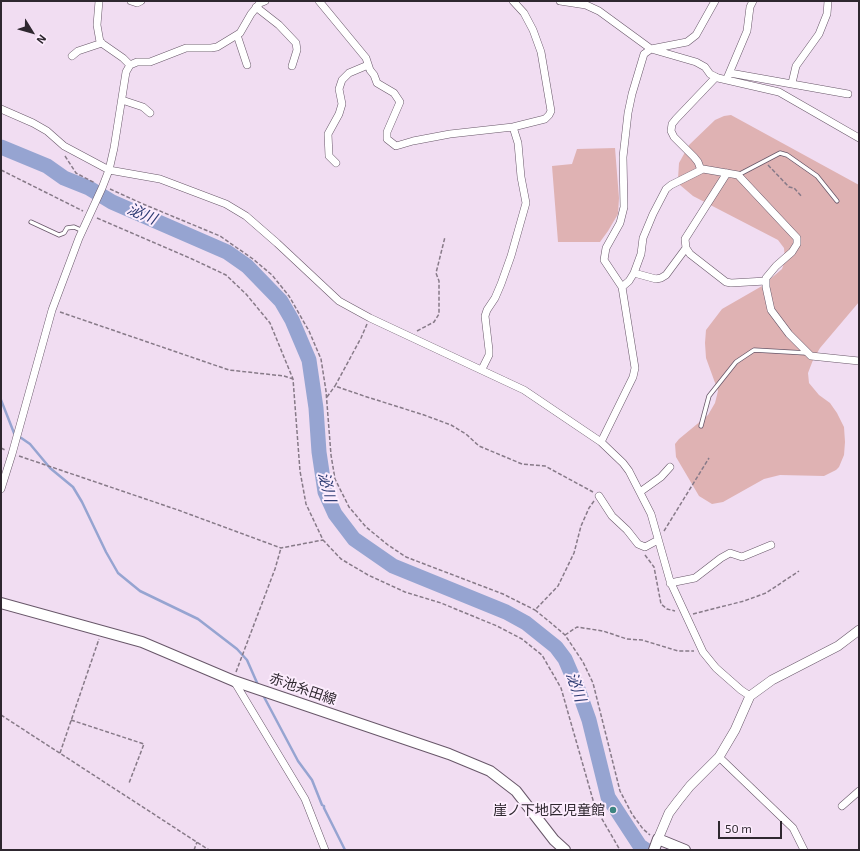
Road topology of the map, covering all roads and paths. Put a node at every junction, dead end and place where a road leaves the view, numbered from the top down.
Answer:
1 (99, 1) edge
2 (131, 1) edge
3 (141, 1) edge
4 (265, 1) edge
5 (319, 1) edge
6 (513, 1) edge
7 (560, 1) edge
8 (715, 1) edge
9 (753, 1) edge
10 (828, 1) edge
11 (256, 7) junction
12 (237, 34) junction
13 (102, 43) junction
14 (651, 49) junction
15 (72, 56) dead end
16 (130, 65) junction
17 (247, 65) dead end
18 (368, 65) junction
19 (292, 66) dead end
20 (716, 77) junction
21 (728, 77) junction
22 (792, 83) junction
23 (848, 94) dead end
24 (122, 100) junction
25 (1, 109) edge
26 (150, 113) dead end
27 (513, 127) junction
28 (859, 138) edge
29 (65, 156) dead end
30 (764, 161) junction
31 (336, 163) dead end
32 (1, 170) edge
33 (109, 170) junction
34 (701, 170) junction
35 (727, 173) junction
36 (738, 175) junction
37 (103, 187) junction
38 (802, 197) dead end
39 (837, 201) dead end
40 (90, 215) junction
41 (31, 222) dead end
42 (83, 231) junction
43 (445, 237) dead end
44 (686, 248) junction
45 (634, 273) junction
46 (766, 281) junction
47 (622, 287) junction
48 (52, 310) junction
49 (370, 318) junction
50 (411, 336) junction
51 (807, 353) junction
52 (859, 360) edge
53 (482, 369) junction
54 (293, 379) junction
55 (335, 386) junction
56 (326, 398) junction
57 (701, 426) dead end
58 (601, 442) junction
59 (12, 454) junction
60 (709, 458) dead end
61 (670, 467) dead end
62 (1, 489) edge
63 (640, 492) junction
64 (599, 496) junction
65 (323, 540) junction
66 (658, 540) junction
67 (638, 544) junction
68 (771, 545) dead end
69 (281, 548) junction
70 (799, 571) dead end
71 (670, 583) junction
72 (1, 603) edge
73 (535, 610) junction
74 (684, 612) junction
75 (102, 630) junction
76 (859, 630) edge
77 (565, 635) junction
78 (702, 649) junction
79 (234, 681) junction
80 (750, 696) junction
81 (1, 715) edge
82 (71, 720) junction
83 (60, 754) junction
84 (719, 757) junction
85 (129, 783) dead end
86 (859, 791) edge
87 (842, 806) dead end
88 (197, 842) junction
89 (656, 845) edge
90 (194, 850) edge
91 (209, 850) edge
92 (325, 850) edge
93 (565, 850) edge
94 (620, 850) edge
95 (685, 850) edge
96 (804, 850) edge

1 - 13 street
2 - 3 street
4 - 11 street
5 - 18 street
6 - 27 street
7 - 14 street
8 - 14 street
9 - 21 street
10 - 22 street
11 - 12 street
11 - 19 street
12 - 16 street
12 - 17 street
13 - 15 street
13 - 16 street
14 - 20 street
14 - 47 street
16 - 24 street
18 - 27 street
18 - 31 street
20 - 21 street
20 - 34 street
21 - 22 street
21 - 28 street
22 - 23 street
24 - 26 street
24 - 33 street
25 - 33 street
27 - 53 street
29 - 37 path
30 - 36 lane
30 - 38 path
30 - 39 lane
32 - 40 path
33 - 37 street
33 - 49 street
34 - 35 street
34 - 45 street
35 - 36 street
35 - 44 street
36 - 46 street
37 - 40 street
37 - 56 path
40 - 42 street
40 - 54 path
41 - 42 lane
42 - 48 street
43 - 50 path
44 - 45 street
44 - 46 street
45 - 47 street
46 - 51 street
47 - 58 street
48 - 54 path
48 - 59 street
49 - 50 street
49 - 55 path
50 - 53 street
51 - 52 street
51 - 57 lane
53 - 58 street
54 - 65 path
55 - 56 path
55 - 64 path
56 - 73 path
58 - 63 street
59 - 62 street
59 - 69 path
60 - 66 path
61 - 63 street
63 - 66 street
64 - 67 street
64 - 73 path
65 - 69 path
65 - 94 path
66 - 67 street
66 - 71 street
67 - 74 path
68 - 71 street
69 - 79 path
70 - 74 path
71 - 74 street
72 - 75 main road, 赤池糸田線
73 - 77 path
74 - 78 street
75 - 79 main road, 赤池糸田線
75 - 82 path
76 - 80 street
77 - 78 path
77 - 89 path
78 - 80 street
79 - 92 street
79 - 93 main road, 赤池糸田線
80 - 84 street
81 - 83 path
82 - 83 path
82 - 85 path
83 - 88 path
84 - 89 street
84 - 96 street
86 - 87 street
88 - 90 path
88 - 91 path
89 - 95 main road

